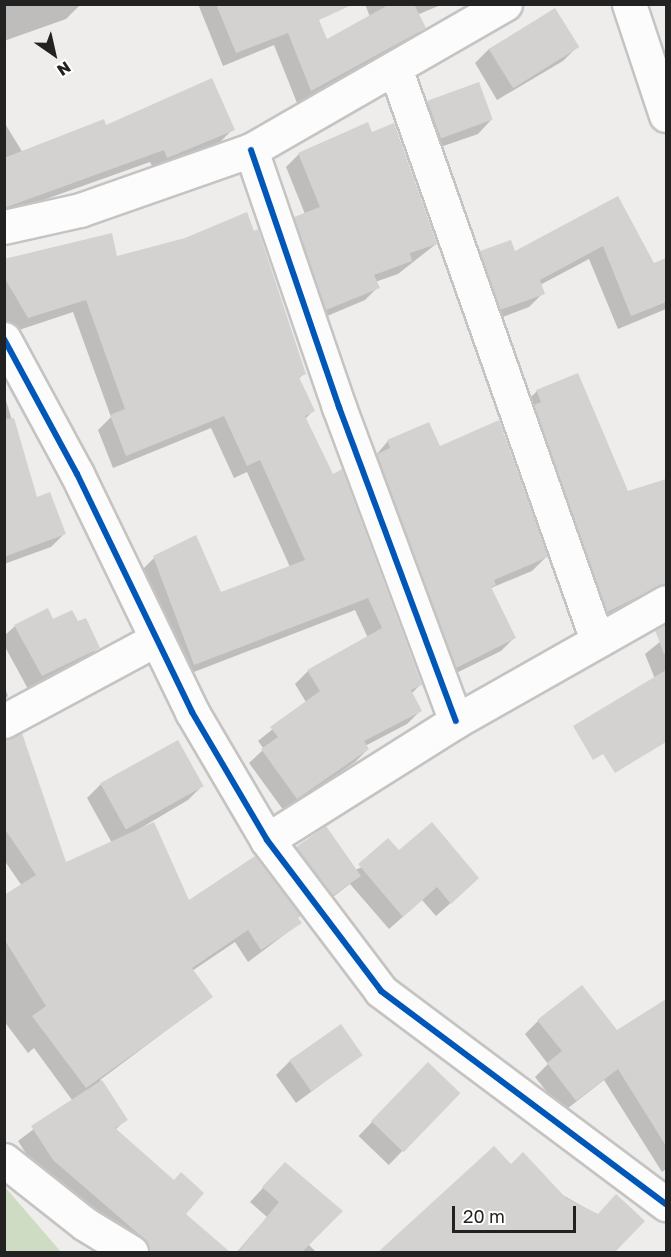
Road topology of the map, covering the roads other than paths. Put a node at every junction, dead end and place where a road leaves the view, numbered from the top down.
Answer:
1 (505, 4) edge
2 (629, 4) edge
3 (395, 68) junction
4 (666, 115) edge
5 (251, 150) junction
6 (4, 227) edge
7 (4, 339) edge
8 (16, 389) edge
9 (666, 602) edge
10 (156, 639) junction
11 (597, 640) junction
12 (4, 721) edge
13 (456, 721) junction
14 (267, 840) junction
15 (4, 1160) edge
16 (666, 1204) edge
17 (131, 1252) edge

1 - 3 street
2 - 4 street
3 - 5 street
3 - 11 street
5 - 6 street
5 - 13 street
7 - 8 street
8 - 10 street
9 - 11 street
10 - 12 street
10 - 14 street
11 - 13 street
13 - 14 street
14 - 16 street
15 - 17 street

